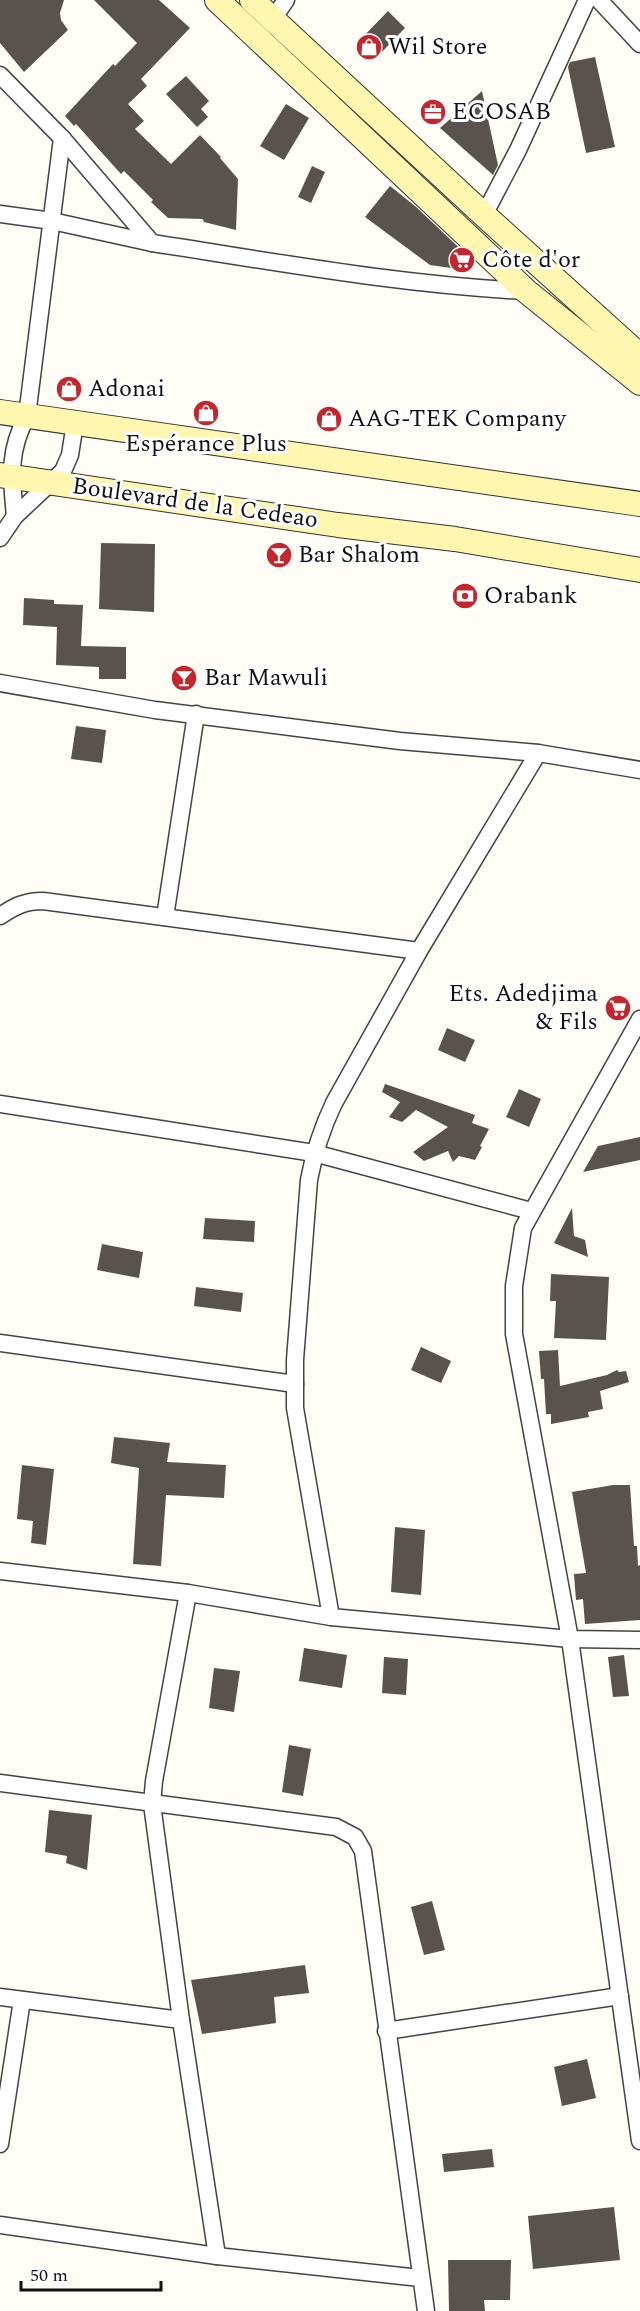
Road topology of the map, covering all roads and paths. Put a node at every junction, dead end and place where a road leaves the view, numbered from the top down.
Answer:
1 (217, 0) edge
2 (252, 0) edge
3 (587, 0) edge
4 (599, 0) edge
5 (279, 10) edge
6 (640, 44) edge
7 (0, 75) edge
8 (62, 138) junction
9 (0, 214) edge
10 (484, 215) junction
11 (51, 221) junction
12 (152, 243) junction
13 (526, 291) junction
14 (640, 356) edge
15 (640, 383) edge
16 (0, 412) edge
17 (27, 416) junction
18 (75, 423) junction
19 (6, 475) edge
20 (52, 482) junction
21 (640, 504) edge
22 (15, 516) junction
23 (0, 538) edge
24 (640, 570) edge
25 (0, 683) edge
26 (196, 714) junction
27 (538, 753) junction
28 (640, 770) edge
29 (0, 916) edge
30 (165, 917) junction
31 (419, 951) junction
32 (640, 1018) edge
33 (0, 1104) edge
34 (314, 1153) junction
35 (531, 1211) junction
36 (0, 1343) edge
37 (295, 1384) junction
38 (0, 1571) edge
39 (188, 1593) junction
40 (331, 1617) junction
41 (570, 1639) junction
42 (640, 1640) edge
43 (0, 1783) edge
44 (152, 1804) junction
45 (620, 1996) junction
46 (0, 1997) edge
47 (22, 2000) junction
48 (181, 2020) junction
49 (386, 2031) junction
50 (640, 2141) edge
51 (0, 2144) edge
52 (0, 2225) edge
53 (217, 2256) junction
54 (420, 2278) junction
55 (426, 2311) edge

1 - 13 main road
2 - 5 main road
3 - 10 street
4 - 6 street
5 - 10 main road
7 - 8 street
8 - 11 street
8 - 12 street
9 - 11 street
10 - 14 main road
11 - 12 street
11 - 17 street
12 - 13 street
13 - 15 main road
16 - 17 main road
17 - 18 main road
17 - 19 street
18 - 20 street
18 - 21 main road
19 - 20 main road, Boulevard de la Cedeao
19 - 22 street
20 - 22 street
20 - 24 main road, Boulevard de la Cedeao
22 - 23 street
25 - 26 street
26 - 27 street
26 - 30 street
27 - 28 street
27 - 31 street
29 - 30 street
30 - 31 street
31 - 34 street
32 - 35 street
33 - 34 street
34 - 35 street
34 - 37 street
35 - 41 street
36 - 37 street
37 - 40 street
38 - 39 street
39 - 40 street
39 - 44 street
40 - 41 street
41 - 42 street
41 - 45 street
43 - 44 street
44 - 48 street
44 - 49 street
45 - 49 street
45 - 50 street
46 - 47 street
47 - 48 street
47 - 51 street
48 - 53 street
49 - 54 street
52 - 53 street
53 - 54 street
54 - 55 street

